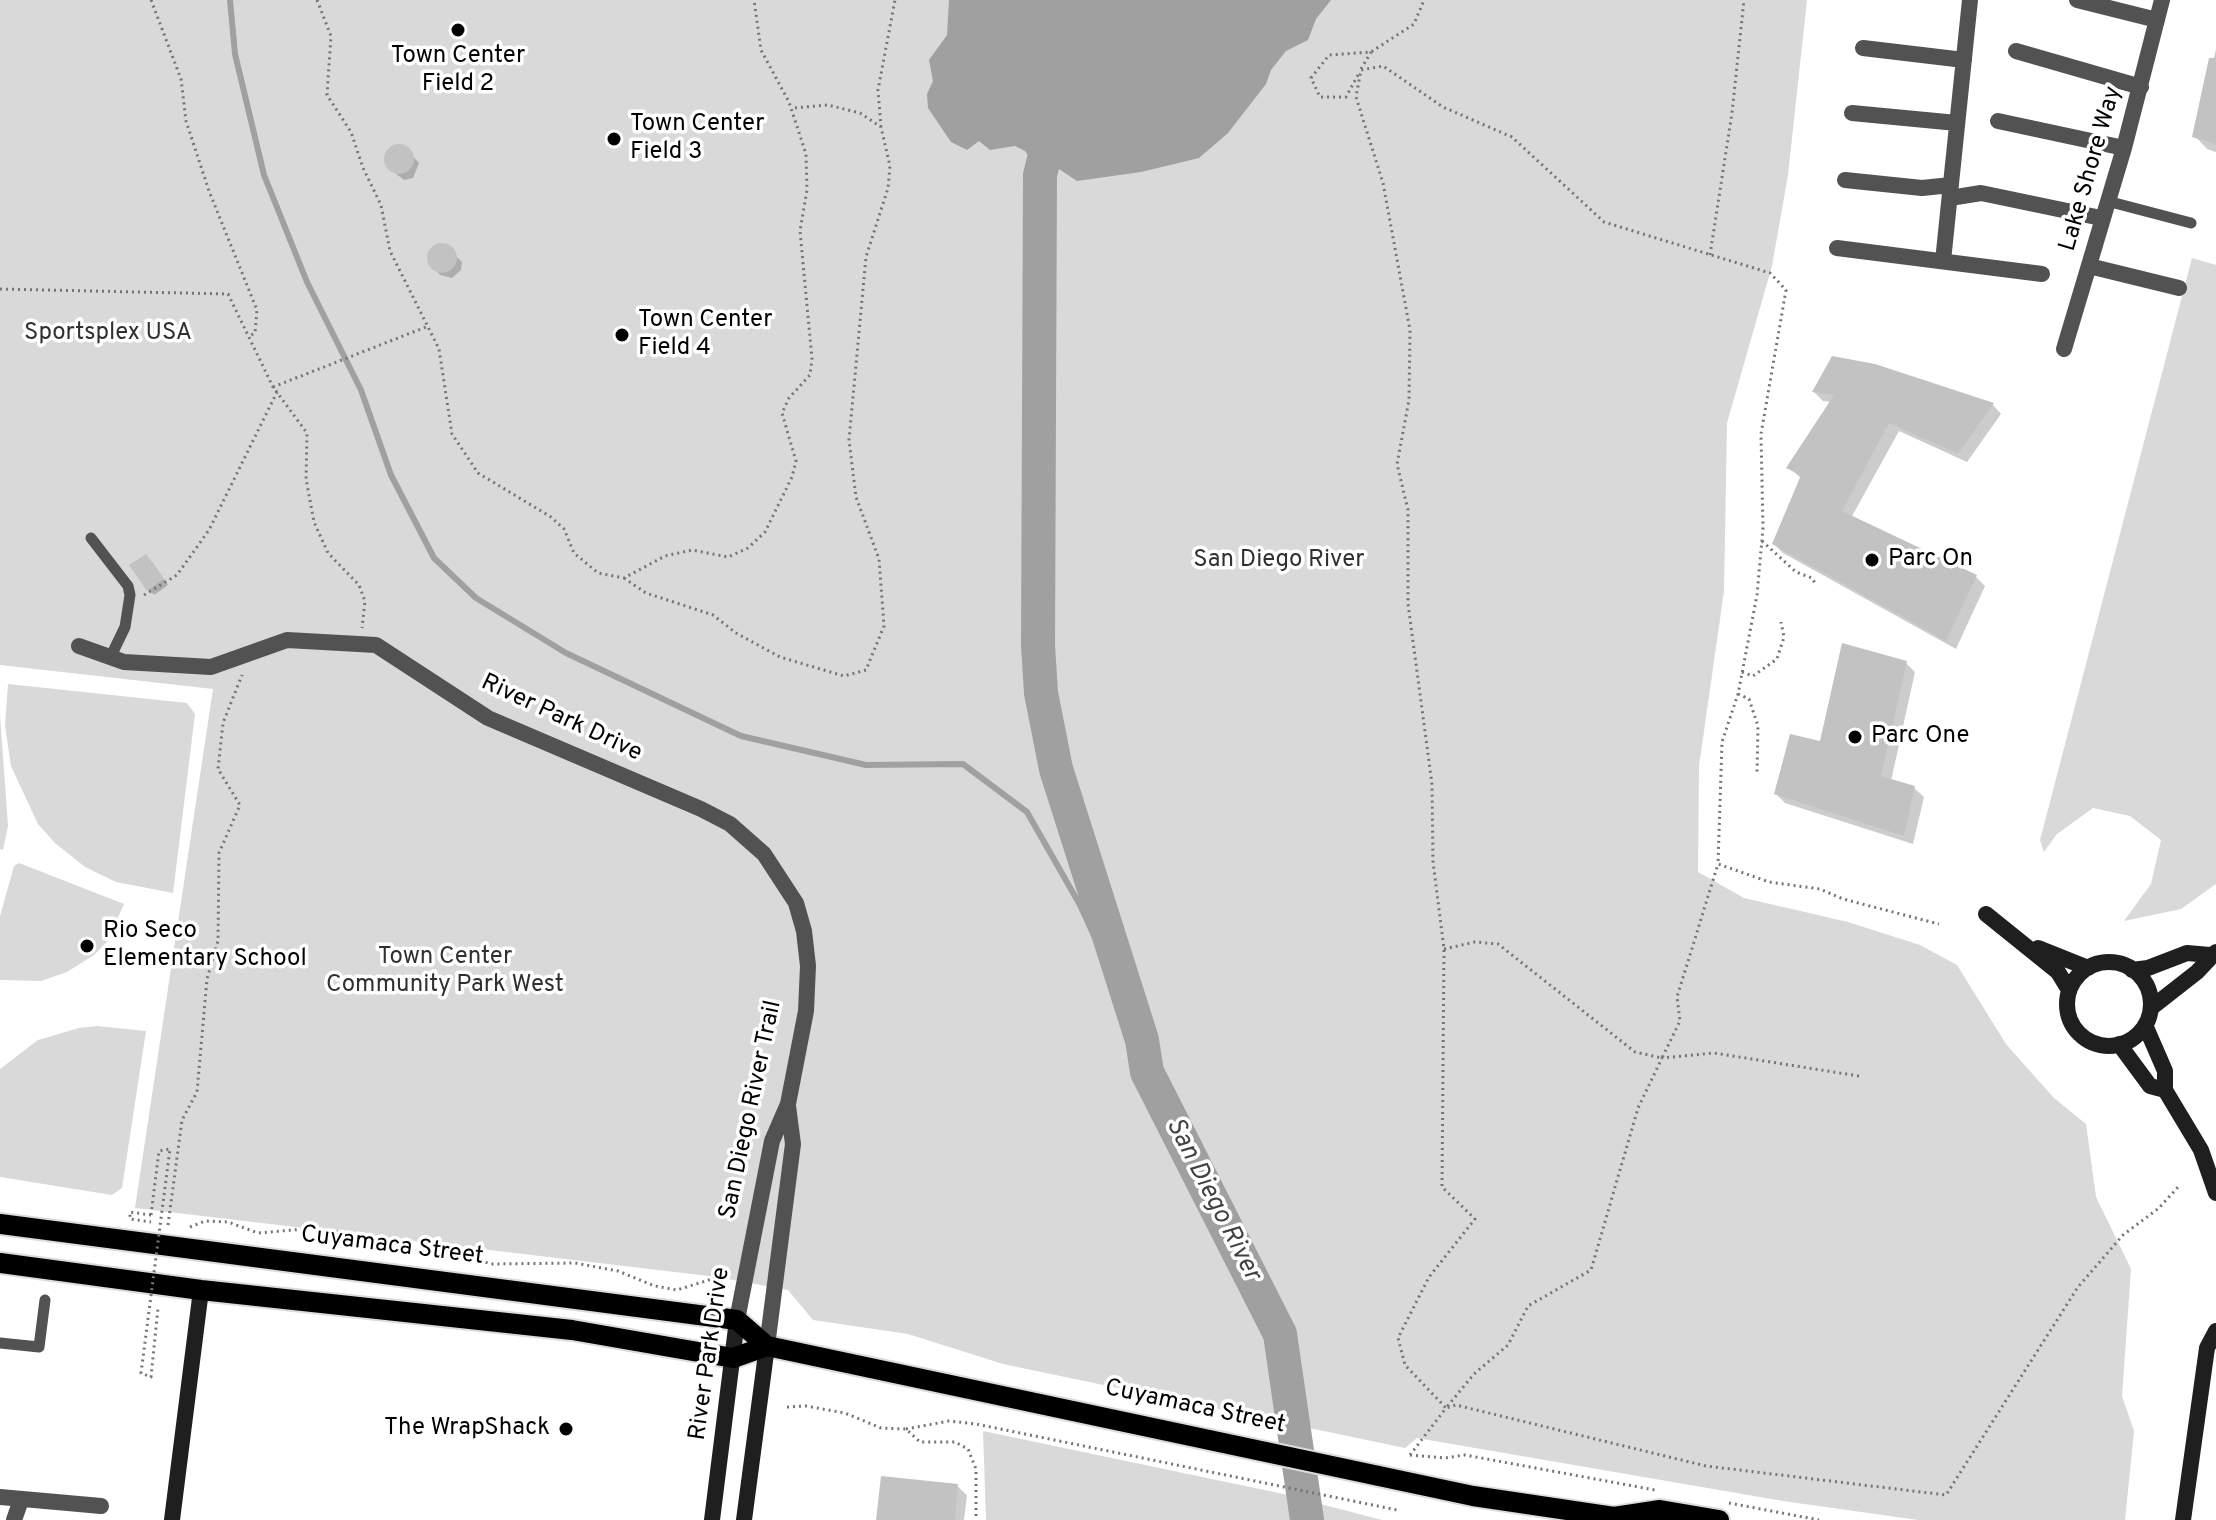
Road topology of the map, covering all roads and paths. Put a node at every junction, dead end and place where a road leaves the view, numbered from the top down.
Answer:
1 (151, 0) edge
2 (317, 0) edge
3 (754, 0) edge
4 (895, 0) edge
5 (1424, 0) edge
6 (1744, 0) edge
7 (1970, 0) edge
8 (2077, 0) edge
9 (2162, 0) edge
10 (2157, 20) junction
11 (1863, 48) dead end
12 (2016, 51) dead end
13 (1371, 52) junction
14 (1964, 60) junction
15 (1361, 70) junction
16 (2141, 87) junction
17 (791, 109) junction
18 (1852, 113) dead end
19 (1998, 121) dead end
20 (1957, 123) junction
21 (881, 127) junction
22 (2124, 148) junction
23 (1845, 180) dead end
24 (1950, 192) junction
25 (2107, 201) junction
26 (2101, 218) junction
27 (2191, 223) dead end
28 (1837, 248) dead end
29 (1710, 255) junction
30 (1943, 261) junction
31 (2089, 266) junction
32 (2042, 274) dead end
33 (2179, 288) dead end
34 (0, 289) edge
35 (427, 326) junction
36 (248, 337) junction
37 (2064, 349) dead end
38 (273, 387) junction
39 (278, 392) junction
40 (91, 538) dead end
41 (1762, 541) junction
42 (624, 578) junction
43 (1816, 585) dead end
44 (129, 601) junction
45 (1781, 622) dead end
46 (361, 642) junction
47 (79, 646) dead end
48 (111, 656) junction
49 (235, 659) junction
50 (1742, 672) junction
51 (1738, 694) junction
52 (1757, 773) dead end
53 (1718, 864) junction
54 (1986, 914) dead end
55 (1939, 924) dead end
56 (2025, 943) junction
57 (1444, 949) junction
58 (2213, 954) edge
59 (2088, 968) junction
60 (2132, 970) junction
61 (2069, 990) junction
62 (2151, 1008) junction
63 (2145, 1025) junction
64 (2119, 1044) junction
65 (1662, 1058) junction
66 (1859, 1076) dead end
67 (2165, 1090) junction
68 (788, 1104) junction
69 (2178, 1187) dead end
70 (2216, 1193) edge
71 (0, 1224) edge
72 (168, 1225) junction
73 (0, 1263) edge
74 (201, 1290) junction
75 (733, 1295) dead end
76 (45, 1300) dead end
77 (158, 1308) dead end
78 (737, 1320) junction
79 (2216, 1331) edge
80 (0, 1343) edge
81 (767, 1346) junction
82 (733, 1358) junction
83 (787, 1407) dead end
84 (1446, 1408) junction
85 (906, 1429) junction
86 (1665, 1492) dead end
87 (0, 1497) edge
88 (21, 1500) junction
89 (101, 1506) dead end
90 (1397, 1510) dead end
91 (1723, 1512) edge
92 (1616, 1518) edge
93 (14, 1520) edge
94 (172, 1520) edge
95 (712, 1520) edge
96 (744, 1520) edge
97 (976, 1520) edge
98 (1819, 1520) edge
99 (2183, 1520) edge

1 - 36 path
2 - 35 path
3 - 17 path
4 - 21 path
5 - 13 path
6 - 29 path
7 - 14 street
8 - 10 street
9 - 10 street, Lake Shore Way
10 - 16 street, Lake Shore Way
11 - 14 street
12 - 16 street
13 - 15 path
13 - 15 path
14 - 20 street
15 - 29 path
15 - 57 path
16 - 22 street, Lake Shore Way
17 - 21 path
17 - 42 path
18 - 20 street
19 - 22 street
20 - 24 street
21 - 42 path
22 - 25 street, Lake Shore Way
23 - 24 street
24 - 26 street
24 - 30 street
25 - 26 street, Lake Shore Way
25 - 27 lane
26 - 31 street, Lake Shore Way
28 - 30 street
29 - 41 path
30 - 32 street
31 - 33 street
31 - 37 street, Lake Shore Way
34 - 36 path
35 - 38 path
35 - 42 path
36 - 38 path
38 - 39 path
39 - 44 path
39 - 46 path
40 - 44 lane
41 - 43 path
41 - 50 path
44 - 48 lane
45 - 50 path
46 - 49 street, River Park Drive
46 - 68 street, River Park Drive
47 - 48 street, River Park Drive
48 - 49 street, River Park Drive
49 - 72 path
50 - 51 path
51 - 52 path
51 - 53 path
53 - 55 path
53 - 65 path
54 - 56 main road
56 - 59 main road
56 - 61 main road
57 - 65 path
57 - 84 path
58 - 60 main road
58 - 62 main road
59 - 60 main road
59 - 61 main road
60 - 62 main road
61 - 64 main road
62 - 63 main road
63 - 64 main road
63 - 67 main road
64 - 67 main road
65 - 66 path
65 - 84 path
67 - 70 main road
68 - 78 street, River Park Drive
68 - 81 street, River Park Drive
69 - 84 path
71 - 78 main road, Cuyamaca Street
72 - 75 path
72 - 77 path, bridge
73 - 74 main road
74 - 82 main road
74 - 94 main road
76 - 80 lane
78 - 81 main road, Cuyamaca Street
78 - 82 main road, River Park Drive
79 - 99 main road
81 - 82 main road
81 - 92 main road, Cuyamaca Street
81 - 96 main road, River Park Drive
82 - 95 main road, River Park Drive
83 - 85 path
84 - 86 path
85 - 90 path
85 - 97 path
87 - 88 street
88 - 89 street
88 - 93 street
91 - 92 main road, Cuyamaca Street
91 - 98 path

